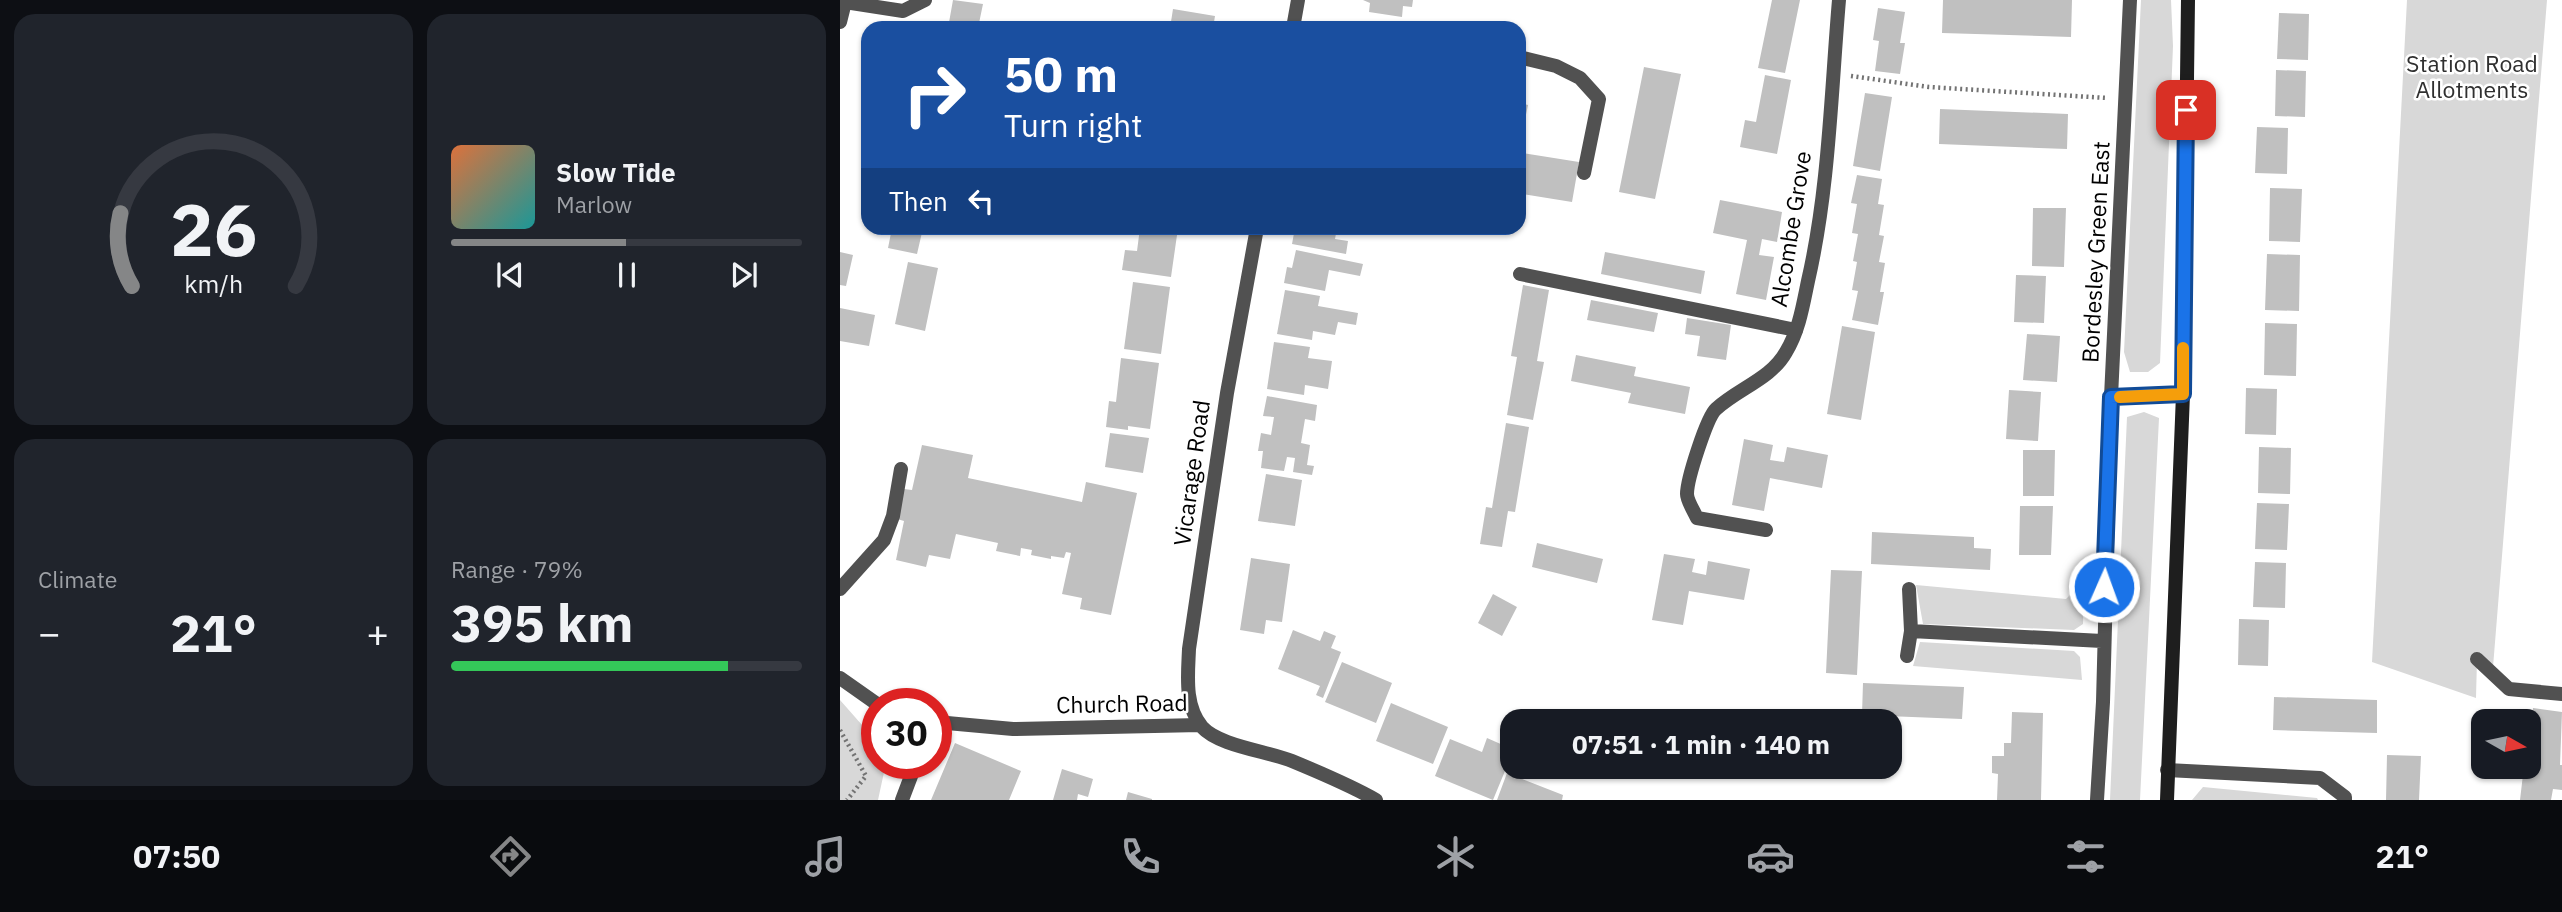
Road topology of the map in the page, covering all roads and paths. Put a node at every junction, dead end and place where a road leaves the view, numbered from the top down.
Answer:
1 (925, 0) edge
2 (1298, 0) edge
3 (1839, 0) edge
4 (2130, 0) edge
5 (2188, 0) edge
6 (842, 1) edge
7 (1294, 21) edge
8 (840, 22) edge
9 (1526, 59) edge
10 (1833, 75) junction
11 (2126, 99) junction
12 (1584, 173) dead end
13 (1256, 235) edge
14 (1520, 274) dead end
15 (1797, 330) junction
16 (2183, 394) junction
17 (2111, 397) junction
18 (901, 469) dead end
19 (1766, 530) dead end
20 (840, 589) edge
21 (1909, 589) dead end
22 (1911, 631) junction
23 (2102, 640) junction
24 (1907, 656) dead end
25 (2477, 659) dead end
26 (840, 678) edge
27 (861, 693) edge
28 (2562, 694) edge
29 (952, 723) edge
30 (1200, 725) junction
31 (840, 730) edge
32 (2167, 770) junction
33 (910, 779) edge
34 (847, 800) edge
35 (902, 800) edge
36 (1377, 800) edge
37 (2097, 800) edge
38 (2167, 800) edge
39 (2345, 800) edge

1 - 6 street
2 - 7 street
3 - 10 street, Alcombe Grove
4 - 11 street, Bordesley Green East
5 - 16 street
6 - 8 street
9 - 12 street
10 - 11 path
10 - 15 street, Alcombe Grove
11 - 17 street, Bordesley Green East
13 - 30 street, Vicarage Road
14 - 15 street
15 - 19 street, Alcombe Grove
16 - 17 street
16 - 32 street
17 - 23 street, Bordesley Green East
18 - 20 street
21 - 22 street
22 - 23 street
22 - 24 street
23 - 37 street, Bordesley Green East
25 - 28 street
26 - 27 street
29 - 30 street, Church Road
30 - 36 street, Church Road
31 - 34 path
32 - 38 street
32 - 39 street
33 - 35 street

